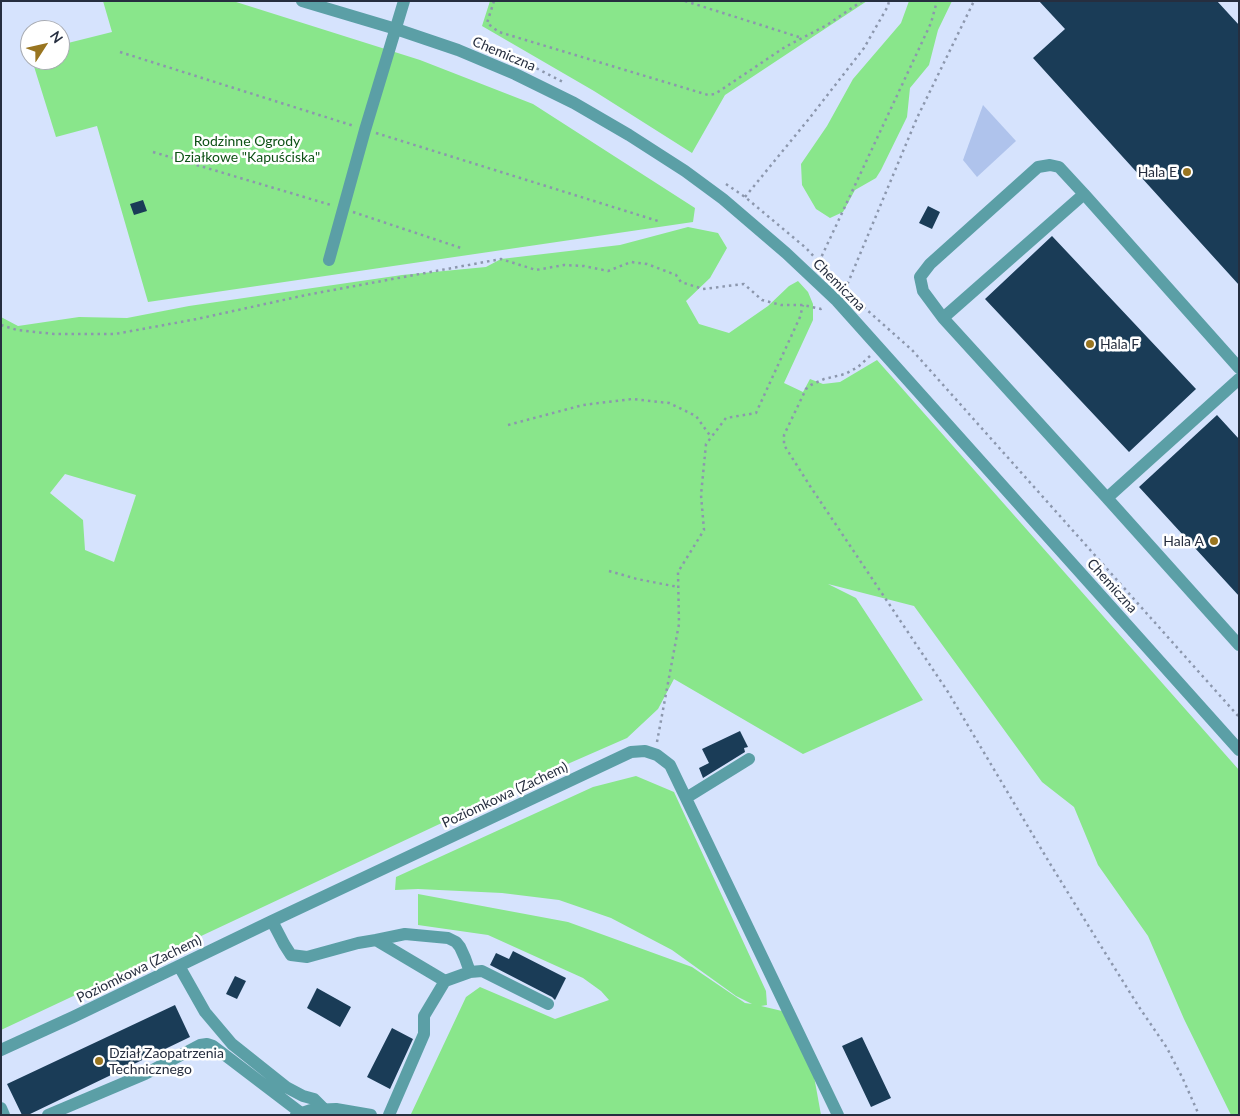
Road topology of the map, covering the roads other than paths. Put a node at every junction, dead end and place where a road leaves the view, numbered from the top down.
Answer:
1 (302, 1) edge
2 (404, 1) edge
3 (396, 29) junction
4 (1084, 194) junction
5 (329, 260) dead end
6 (845, 290) road end
7 (837, 302) junction
8 (943, 318) junction
9 (1239, 368) edge
10 (1239, 379) edge
11 (1107, 498) junction
12 (1239, 645) edge
13 (1239, 750) edge
14 (749, 759) dead end
15 (686, 798) junction
16 (272, 920) junction
17 (376, 940) junction
18 (179, 966) junction
19 (470, 972) junction
20 (444, 982) junction
21 (548, 1004) dead end
22 (1, 1050) edge
23 (1, 1108) edge
24 (324, 1109) junction
25 (298, 1114) edge
26 (4, 1115) edge
27 (48, 1115) edge
28 (371, 1115) edge
29 (389, 1115) edge
30 (838, 1115) edge

1 - 3 street, Chemiczna
2 - 3 street
3 - 5 street
3 - 7 street, Chemiczna
4 - 8 street
4 - 8 street
4 - 9 street
6 - 7 street
7 - 13 street, Chemiczna
8 - 11 street
10 - 11 street
11 - 12 street
14 - 15 street
15 - 16 street, Poziomkowa (Zachem)
15 - 30 street
16 - 17 street
16 - 18 street, Poziomkowa (Zachem)
17 - 19 street
17 - 20 street
18 - 22 street, Poziomkowa (Zachem)
18 - 24 street
19 - 20 street
19 - 21 street
20 - 29 street
23 - 26 street
24 - 25 street
24 - 28 street
25 - 27 street

